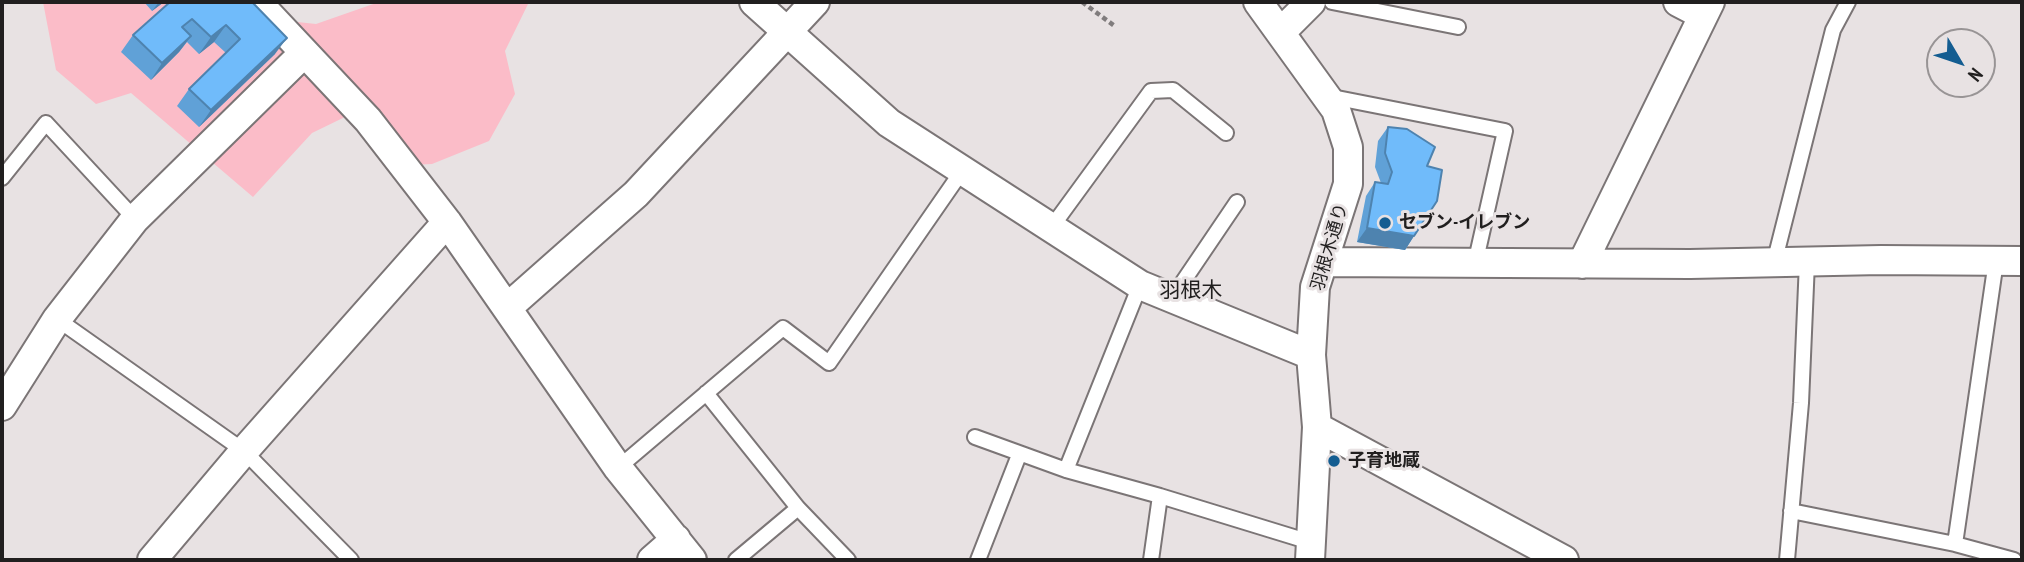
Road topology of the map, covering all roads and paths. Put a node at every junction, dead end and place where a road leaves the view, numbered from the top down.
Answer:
1 (257, 2) edge
2 (754, 2) edge
3 (815, 2) edge
4 (1082, 2) edge
5 (1258, 2) edge
6 (1311, 2) edge
7 (1332, 2) edge
8 (1678, 2) edge
9 (1848, 2) edge
10 (1707, 8) edge
11 (1116, 27) dead end
12 (1458, 27) dead end
13 (786, 32) junction
14 (1281, 32) junction
15 (304, 53) junction
16 (1326, 96) junction
17 (1226, 134) dead end
18 (962, 171) junction
19 (2, 178) edge
20 (1237, 202) dead end
21 (135, 219) junction
22 (447, 222) junction
23 (1051, 228) junction
24 (1324, 261) junction
25 (2009, 261) edge
26 (1807, 262) junction
27 (1774, 263) junction
28 (1475, 264) junction
29 (1581, 264) junction
30 (1140, 285) junction
31 (1172, 298) junction
32 (508, 308) junction
33 (57, 319) junction
34 (1311, 355) junction
35 (706, 393) junction
36 (2, 405) edge
37 (1317, 427) junction
38 (975, 437) dead end
39 (244, 450) junction
40 (1019, 455) junction
41 (618, 468) junction
42 (1066, 470) junction
43 (1160, 496) junction
44 (798, 508) junction
45 (1791, 511) junction
46 (1955, 544) junction
47 (684, 549) edge
48 (1310, 551) edge
49 (152, 560) edge
50 (351, 560) edge
51 (652, 560) edge
52 (736, 560) edge
53 (848, 560) edge
54 (978, 560) edge
55 (1151, 560) edge
56 (1564, 560) edge
57 (1787, 560) edge
58 (2014, 560) edge

1 - 15 street
2 - 13 street
3 - 13 street
4 - 11 path
5 - 14 street, 羽根木通り
6 - 14 street
7 - 12 lane
8 - 10 street
9 - 27 lane
10 - 29 street
13 - 18 street
13 - 32 street
14 - 16 street, 羽根木通り
15 - 21 street
15 - 22 street
16 - 24 street, 羽根木通り
16 - 28 lane
17 - 23 lane
18 - 23 street
18 - 35 lane
19 - 21 lane
20 - 31 lane
21 - 33 street
22 - 32 street
22 - 39 street
23 - 30 street
24 - 28 street
24 - 34 street, 羽根木通り
25 - 26 street
25 - 46 lane
26 - 27 street
26 - 45 lane
27 - 29 street
28 - 29 street
30 - 31 street
30 - 42 lane
31 - 34 street
32 - 41 street
33 - 36 street
33 - 39 lane
34 - 37 street, 羽根木通り
35 - 41 lane
35 - 44 lane
37 - 48 street, 羽根木通り
37 - 56 street
38 - 40 lane
39 - 49 street
39 - 50 lane
40 - 42 lane
40 - 54 lane
41 - 47 street
42 - 43 lane
43 - 48 lane
43 - 55 lane
44 - 52 lane
44 - 53 lane
45 - 46 lane
45 - 57 lane
46 - 58 lane
47 - 51 street

